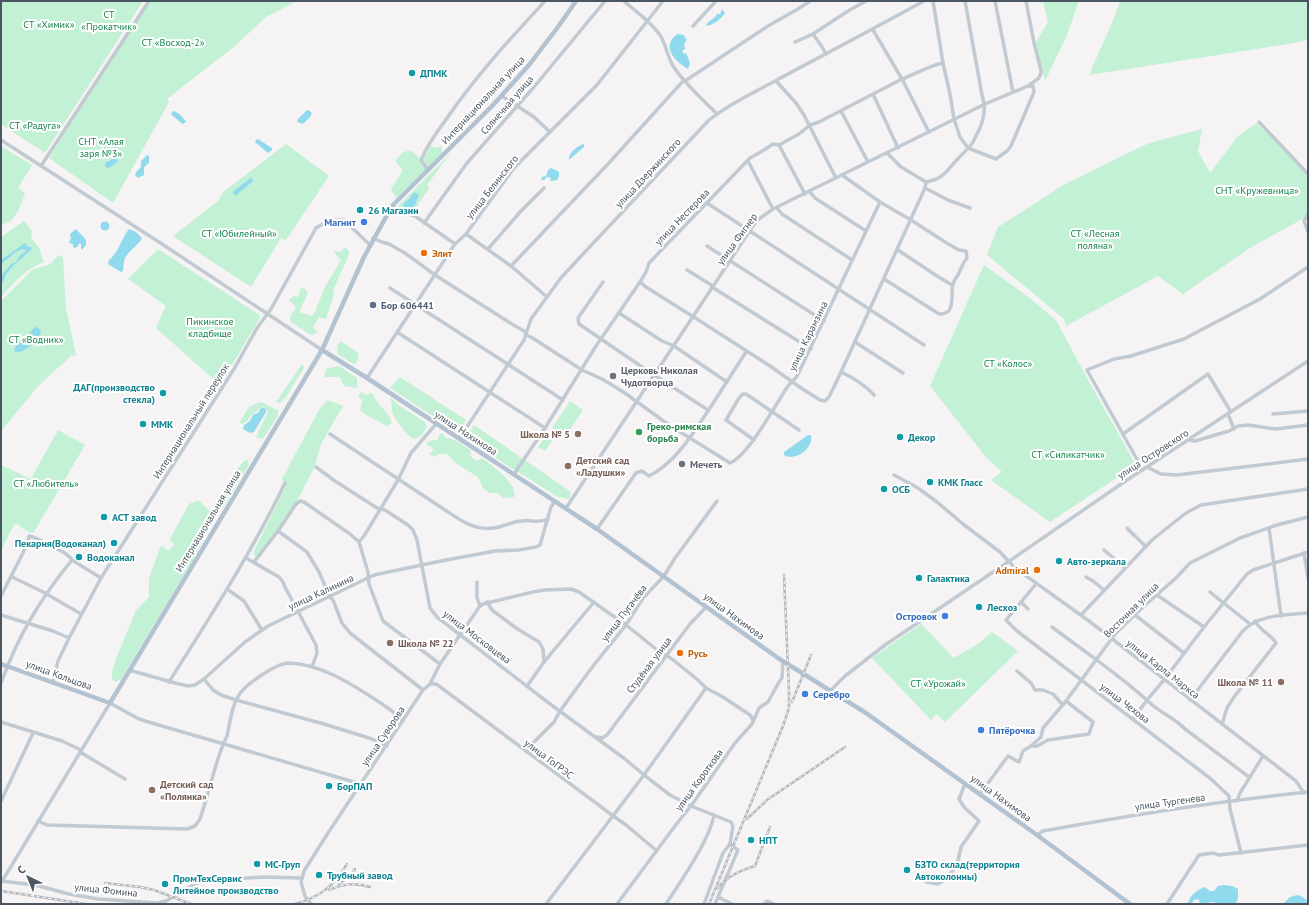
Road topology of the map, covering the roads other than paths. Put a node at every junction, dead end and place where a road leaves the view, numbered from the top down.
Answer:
1 (149, 1) edge
2 (545, 1) edge
3 (576, 1) edge
4 (604, 1) edge
5 (624, 1) edge
6 (663, 1) edge
7 (716, 1) edge
8 (810, 1) edge
9 (866, 1) edge
10 (924, 1) edge
11 (933, 1) edge
12 (965, 1) edge
13 (995, 1) edge
14 (1026, 1) edge
15 (647, 21) junction
16 (693, 26) dead end
17 (873, 30) junction
18 (813, 34) junction
19 (796, 42) dead end
20 (826, 54) junction
21 (943, 63) junction
22 (902, 79) junction
23 (685, 80) junction
24 (776, 81) junction
25 (1028, 86) junction
26 (1013, 92) junction
27 (873, 94) junction
28 (502, 96) junction
29 (985, 104) junction
30 (516, 106) junction
31 (841, 111) junction
32 (716, 114) junction
33 (954, 119) junction
34 (1259, 122) dead end
35 (810, 125) junction
36 (550, 132) junction
37 (929, 132) junction
38 (1, 140) edge
39 (779, 145) junction
40 (898, 148) junction
41 (968, 148) junction
42 (887, 153) junction
43 (748, 161) junction
44 (868, 162) junction
45 (41, 166) junction
46 (428, 170) junction
47 (1308, 174) edge
48 (842, 175) junction
49 (836, 178) junction
50 (926, 182) junction
51 (544, 188) dead end
52 (925, 188) junction
53 (809, 191) junction
54 (805, 194) junction
55 (880, 202) junction
56 (707, 203) junction
57 (392, 206) junction
58 (970, 208) dead end
59 (775, 209) junction
60 (1308, 214) edge
61 (911, 220) junction
62 (424, 223) junction
63 (866, 231) junction
64 (750, 232) junction
65 (1308, 232) edge
66 (466, 234) junction
67 (374, 238) junction
68 (455, 244) junction
69 (370, 245) junction
70 (708, 246) dead end
71 (488, 249) junction
72 (898, 250) junction
73 (730, 260) junction
74 (852, 260) junction
75 (511, 266) junction
76 (1308, 267) edge
77 (687, 270) dead end
78 (435, 275) junction
79 (884, 279) junction
80 (602, 282) dead end
81 (640, 282) junction
82 (952, 285) junction
83 (713, 287) junction
84 (390, 288) dead end
85 (839, 289) junction
86 (547, 297) junction
87 (416, 305) junction
88 (869, 309) junction
89 (619, 313) junction
90 (267, 314) junction
91 (693, 317) junction
92 (824, 321) junction
93 (397, 332) junction
94 (526, 333) junction
95 (601, 340) junction
96 (855, 342) junction
97 (924, 345) dead end
98 (674, 346) junction
99 (811, 349) junction
100 (322, 350) junction
101 (746, 352) junction
102 (1308, 361) edge
103 (508, 365) junction
104 (582, 370) junction
105 (842, 372) junction
106 (903, 373) dead end
107 (655, 375) junction
108 (367, 378) junction
109 (792, 381) junction
110 (727, 382) junction
111 (490, 393) junction
112 (874, 395) dead end
113 (563, 400) junction
114 (637, 403) junction
115 (708, 410) junction
116 (772, 411) junction
117 (1308, 411) edge
118 (1229, 413) junction
119 (1273, 414) dead end
120 (436, 424) junction
121 (1308, 424) edge
122 (545, 428) junction
123 (1234, 429) junction
124 (799, 430) dead end
125 (330, 434) dead end
126 (1123, 434) junction
127 (690, 438) junction
128 (459, 439) junction
129 (754, 440) junction
130 (1190, 440) junction
131 (1308, 458) edge
132 (316, 467) dead end
133 (1145, 469) junction
134 (514, 474) junction
135 (894, 475) dead end
136 (398, 480) junction
137 (285, 483) dead end
138 (1308, 489) edge
139 (554, 501) junction
140 (716, 501) dead end
141 (566, 508) junction
142 (381, 509) junction
143 (1308, 517) edge
144 (548, 519) junction
145 (1127, 528) dead end
146 (1269, 528) junction
147 (597, 529) junction
148 (278, 531) junction
149 (359, 542) junction
150 (1146, 547) junction
151 (1104, 550) dead end
152 (1306, 552) edge
153 (246, 558) junction
154 (72, 560) junction
155 (254, 562) junction
156 (1008, 562) junction
157 (1274, 563) junction
158 (421, 565) junction
159 (1125, 568) junction
160 (664, 576) junction
161 (12, 577) junction
162 (1086, 577) dead end
163 (101, 578) junction
164 (369, 578) junction
165 (1308, 578) edge
166 (477, 582) dead end
167 (1036, 584) junction
168 (227, 589) junction
169 (1104, 590) junction
170 (1210, 592) dead end
171 (45, 593) junction
172 (1157, 595) junction
173 (1, 596) edge
174 (330, 597) junction
175 (487, 602) junction
176 (594, 602) junction
177 (1021, 602) junction
178 (1224, 603) junction
179 (480, 606) junction
180 (706, 607) junction
181 (1028, 609) dead end
182 (298, 612) junction
183 (1308, 613) edge
184 (81, 614) junction
185 (1, 615) edge
186 (1081, 615) junction
187 (1135, 615) junction
188 (1281, 616) junction
189 (1255, 621) junction
190 (27, 624) junction
191 (1250, 624) junction
192 (626, 625) junction
193 (1052, 627) dead end
194 (1204, 627) junction
195 (262, 630) junction
196 (460, 636) junction
197 (68, 638) junction
198 (1112, 639) junction
199 (1184, 652) junction
200 (666, 656) junction
201 (1097, 660) junction
202 (544, 662) junction
203 (784, 662) junction
204 (1, 664) edge
205 (440, 664) junction
206 (8, 666) junction
207 (312, 667) junction
208 (130, 670) junction
209 (1017, 671) dead end
210 (204, 679) junction
211 (1082, 680) junction
212 (1164, 680) junction
213 (53, 682) junction
214 (169, 682) junction
215 (1, 683) edge
216 (430, 684) junction
217 (527, 686) junction
218 (706, 688) junction
219 (423, 690) junction
220 (830, 691) junction
221 (236, 700) junction
222 (1147, 700) junction
223 (1190, 700) junction
224 (1066, 701) junction
225 (110, 703) junction
226 (1063, 705) junction
227 (560, 711) junction
228 (1133, 719) junction
229 (753, 720) junction
230 (404, 721) junction
231 (1, 722) edge
232 (1222, 724) junction
233 (33, 733) junction
234 (607, 735) junction
235 (596, 737) junction
236 (223, 744) junction
237 (387, 746) junction
238 (609, 746) junction
239 (1031, 746) junction
240 (81, 751) junction
241 (527, 752) junction
242 (1263, 756) junction
243 (644, 775) junction
244 (1249, 778) junction
245 (125, 779) dead end
246 (361, 784) junction
247 (965, 784) junction
248 (1306, 792) edge
249 (980, 794) junction
250 (1, 801) edge
251 (1237, 801) junction
252 (1230, 802) junction
253 (691, 806) junction
254 (714, 815) junction
255 (612, 816) junction
256 (38, 821) junction
257 (1037, 835) junction
258 (730, 844) junction
259 (1308, 845) edge
260 (657, 851) junction
261 (1241, 853) junction
262 (920, 877) dead end
263 (301, 878) junction
264 (1, 882) edge
265 (718, 897) junction
266 (618, 902) edge
267 (311, 904) edge
268 (546, 904) edge
269 (624, 904) edge
270 (666, 904) edge
271 (704, 904) edge
272 (715, 904) edge
273 (732, 904) edge
274 (764, 904) edge
275 (774, 904) edge
276 (1130, 904) edge
277 (1167, 904) edge

1 - 45 street
2 - 46 street, Интернациональная улица
3 - 28 main road, Интернациональная улица
4 - 30 street, Солнечная улица
5 - 15 street
6 - 15 street, улица Белинского
7 - 16 street
8 - 23 street
9 - 18 street
10 - 17 street, улица Дзержинского
11 - 21 street
12 - 29 street
13 - 26 street
14 - 25 street, улица Фигнер
15 - 23 street
15 - 36 street, улица Белинского
17 - 20 street, улица Дзержинского
17 - 22 street
18 - 19 street
18 - 20 street
20 - 24 street, улица Дзержинского
21 - 22 street, улица Нестерова
21 - 33 street
22 - 27 street, улица Нестерова
22 - 37 street
23 - 32 street
23 - 75 street
24 - 32 street, улица Дзержинского
24 - 35 street
25 - 26 street, улица Фигнер
25 - 41 street
26 - 29 street, улица Фигнер
27 - 31 street, улица Нестерова
27 - 40 street
28 - 30 street
28 - 46 main road, Интернациональная улица
29 - 33 street, улица Фигнер
29 - 41 street
30 - 36 street
30 - 62 street, Солнечная улица
31 - 35 street, улица Нестерова
31 - 44 street
32 - 86 street, улица Дзержинского
33 - 37 street, улица Фигнер
33 - 41 street
34 - 47 street
35 - 39 street, улица Нестерова
35 - 49 street
36 - 66 street, улица Белинского
37 - 40 street, улица Фигнер
38 - 45 street
39 - 43 street, улица Нестерова
39 - 54 street
40 - 42 street, улица Фигнер
41 - 50 street
42 - 44 street, улица Фигнер
42 - 50 street
43 - 56 street, улица Нестерова
43 - 59 street
44 - 48 street, улица Фигнер
45 - 90 street
46 - 57 main road, Интернациональная улица
48 - 49 street, улица Фигнер
48 - 55 street
49 - 53 street, улица Фигнер
50 - 52 street
51 - 71 street
52 - 58 street
52 - 61 street
53 - 54 street, улица Фигнер
53 - 63 street
54 - 59 street, улица Фигнер
55 - 61 street
55 - 63 street, улица Карамзина
56 - 64 street
56 - 81 street, улица Нестерова
57 - 62 street
57 - 67 main road, Интернациональная улица
59 - 64 street, улица Фигнер
59 - 74 street
60 - 65 street
61 - 72 street
61 - 82 street
62 - 68 street
63 - 74 street, улица Карамзина
64 - 73 street, улица Фигнер
64 - 85 street
66 - 68 street, улица Белинского
66 - 71 street
67 - 69 main road, Интернациональная улица
67 - 78 street
68 - 78 street, улица Белинского
69 - 90 street, Интернациональный переулок
69 - 100 main road, Интернациональная улица
70 - 73 street
71 - 75 street
72 - 79 street
72 - 82 street
73 - 83 street, улица Фигнер
73 - 92 street
74 - 85 street, улица Карамзина
75 - 86 street
76 - 126 street
77 - 83 street
78 - 87 street, улица Белинского
78 - 94 street
79 - 82 street
79 - 88 street
80 - 95 street
81 - 89 street, улица Нестерова
81 - 91 street
83 - 91 street, улица Фигнер
83 - 99 street
84 - 87 street
85 - 88 street
85 - 92 street, улица Карамзина
86 - 94 street, улица Дзержинского
87 - 93 street, улица Белинского
87 - 103 street
88 - 96 street
88 - 97 street
89 - 95 street, улица Нестерова
89 - 98 street
90 - 100 street
90 - 163 street, Интернациональный переулок
91 - 98 street, улица Фигнер
91 - 101 street
92 - 99 street, улица Карамзина
93 - 108 street, улица Белинского
93 - 111 street
94 - 103 street, улица Дзержинского
94 - 104 street
95 - 104 street, улица Нестерова
95 - 107 street
96 - 105 street
96 - 106 street
98 - 107 street, улица Фигнер
98 - 110 street
99 - 109 street, улица Карамзина
100 - 108 main road, улица Нахимова
100 - 208 main road, Интернациональная улица
101 - 109 street
101 - 110 street
102 - 118 street, улица Островского
103 - 111 street, улица Дзержинского
103 - 113 street
104 - 113 street, улица Нестерова
104 - 114 street
105 - 109 street
105 - 112 street
107 - 114 street, улица Фигнер
107 - 115 street
108 - 120 main road, улица Нахимова
109 - 116 street, улица Карамзина
110 - 115 street
111 - 122 street
111 - 128 street, улица Дзержинского
113 - 122 street, улица Нестерова
114 - 127 street
114 - 141 street, улица Фигнер
115 - 127 street
116 - 124 street
116 - 129 street, улица Карамзина
116 - 129 street
117 - 119 street
118 - 123 street
118 - 126 street
118 - 130 street, улица Островского
120 - 128 main road, улица Нахимова
120 - 136 street
121 - 123 street
122 - 134 street, улица Нестерова
123 - 130 street
125 - 136 street
126 - 133 street
127 - 129 street, улица Карамзина
127 - 147 street
128 - 134 main road, улица Нахимова
130 - 133 street, улица Островского
131 - 133 street
132 - 142 street, улица Московцева
133 - 156 street, улица Островского
134 - 139 main road, улица Нахимова
135 - 156 street
136 - 142 street
136 - 144 street
137 - 153 street
138 - 150 street
139 - 141 main road, улица Нахимова
139 - 144 street
140 - 160 street, улица Пугачёва
141 - 147 main road, улица Нахимова
142 - 149 street
142 - 158 street, улица Московцева
143 - 146 street, Восточная улица
144 - 158 street, улица Калинина
145 - 150 street
146 - 157 street
146 - 172 street, Восточная улица
147 - 160 main road, улица Нахимова
148 - 149 street
148 - 155 street
148 - 174 street
149 - 164 street
150 - 159 street
151 - 159 street
152 - 157 street
152 - 165 street
153 - 155 street
153 - 168 street
154 - 161 street
154 - 163 street
154 - 171 street
155 - 182 street
156 - 167 street, улица Карла Маркса
156 - 220 street, улица Островского
157 - 178 street
157 - 188 street
158 - 164 street, улица Калинина
158 - 196 street, улица Московцева
159 - 169 street
160 - 180 main road, улица Нахимова
160 - 192 street, улица Пугачёва
161 - 171 street
161 - 173 street
162 - 169 street
163 - 184 street, Интернациональный переулок
164 - 174 street, улица Калинина
164 - 205 street
166 - 179 street
167 - 177 street
167 - 186 street, улица Карла Маркса
168 - 195 street
168 - 214 street
169 - 186 street
170 - 178 street
171 - 184 street
171 - 190 street
172 - 187 street, Восточная улица
172 - 194 street
174 - 182 street, улица Калинина
174 - 219 street
175 - 176 street, улица Суворова
175 - 179 street, улица Суворова
175 - 202 street
176 - 192 street, улица Суворова
176 - 202 street
177 - 181 street
177 - 211 street, улица Чехова
178 - 191 street
178 - 194 street
179 - 196 street, улица Суворова
180 - 200 street, Студёная улица
180 - 203 main road, улица Нахимова
182 - 195 street, улица Калинина
182 - 207 street
183 - 188 street
184 - 197 street, Интернациональный переулок
185 - 190 street
186 - 198 street, улица Карла Маркса
187 - 198 street, Восточная улица
187 - 199 street
188 - 189 street
189 - 191 street
189 - 232 street
190 - 197 street
190 - 206 street
191 - 223 street
192 - 200 street, улица Суворова
192 - 227 street, улица Пугачёва
193 - 201 street
194 - 199 street
195 - 210 street, улица Калинина
196 - 205 street, улица Суворова
196 - 217 street, улица Московцева
197 - 213 street, Интернациональный переулок
198 - 201 street, Восточная улица
198 - 212 street, улица Карла Маркса
199 - 212 street
200 - 218 street, улица Суворова
200 - 234 street, Студёная улица
201 - 211 street, Восточная улица
201 - 222 street
202 - 217 street
203 - 220 main road, улица Нахимова
203 - 229 street, улица Короткова
204 - 206 main road, улица Кольцова
205 - 216 street, улица Суворова
206 - 213 main road, улица Кольцова
206 - 215 street
207 - 221 street
207 - 230 street
208 - 214 street, улица Калинина
208 - 225 main road, Интернациональная улица
209 - 226 street
210 - 214 street, улица Калинина
210 - 221 street
211 - 224 street, Восточная улица
211 - 228 street, улица Чехова
212 - 222 street
212 - 223 street, улица Карла Маркса
213 - 225 main road, улица Кольцова
216 - 219 street, улица Суворова
216 - 241 street, улица ГоГРЭС
217 - 227 street, улица Московцева
218 - 229 street, улица Суворова
218 - 243 street
219 - 230 street, улица Суворова
220 - 247 main road, улица Нахимова
221 - 236 street
221 - 237 street
222 - 228 street
222 - 244 street
223 - 232 street, улица Карла Маркса
224 - 226 street, Восточная улица
224 - 239 street
225 - 236 street
225 - 240 street, Интернациональная улица
226 - 239 street, Восточная улица
227 - 235 street, улица Московцева
227 - 241 street, улица Пугачёва
228 - 252 street, улица Чехова
229 - 253 street, улица Короткова
230 - 237 street, улица Суворова
231 - 233 street
232 - 242 street, улица Карла Маркса
233 - 240 street
233 - 250 street
234 - 235 street
234 - 238 street
235 - 238 street, улица Московцева
236 - 246 street
236 - 256 street
237 - 246 street, улица Суворова
238 - 243 street, улица Московцева
239 - 249 street, Восточная улица
240 - 245 street
240 - 256 street, Интернациональная улица
241 - 255 street, улица ГоГРЭС
242 - 244 street
242 - 248 street, улица Карла Маркса
243 - 253 street, улица Московцева
243 - 255 street
244 - 251 street
246 - 263 street, улица Суворова
247 - 249 main road, улица Нахимова
247 - 262 street
248 - 251 street, улица Тургенева
249 - 257 main road, улица Нахимова
251 - 252 street, улица Тургенева
252 - 257 street, улица Тургенева
252 - 261 street
253 - 254 street, улица Московцева
253 - 260 street, улица Короткова
254 - 258 street, улица Московцева
254 - 270 street
255 - 260 street, улица ГоГРЭС
255 - 268 street
256 - 264 street, Интернациональная улица
257 - 276 main road, улица Нахимова
258 - 265 street
258 - 271 street
259 - 261 street
260 - 266 street, улица Короткова
261 - 277 street
263 - 264 street, улица Фомина
263 - 267 street
265 - 272 street
265 - 273 street
266 - 269 street
274 - 275 street

